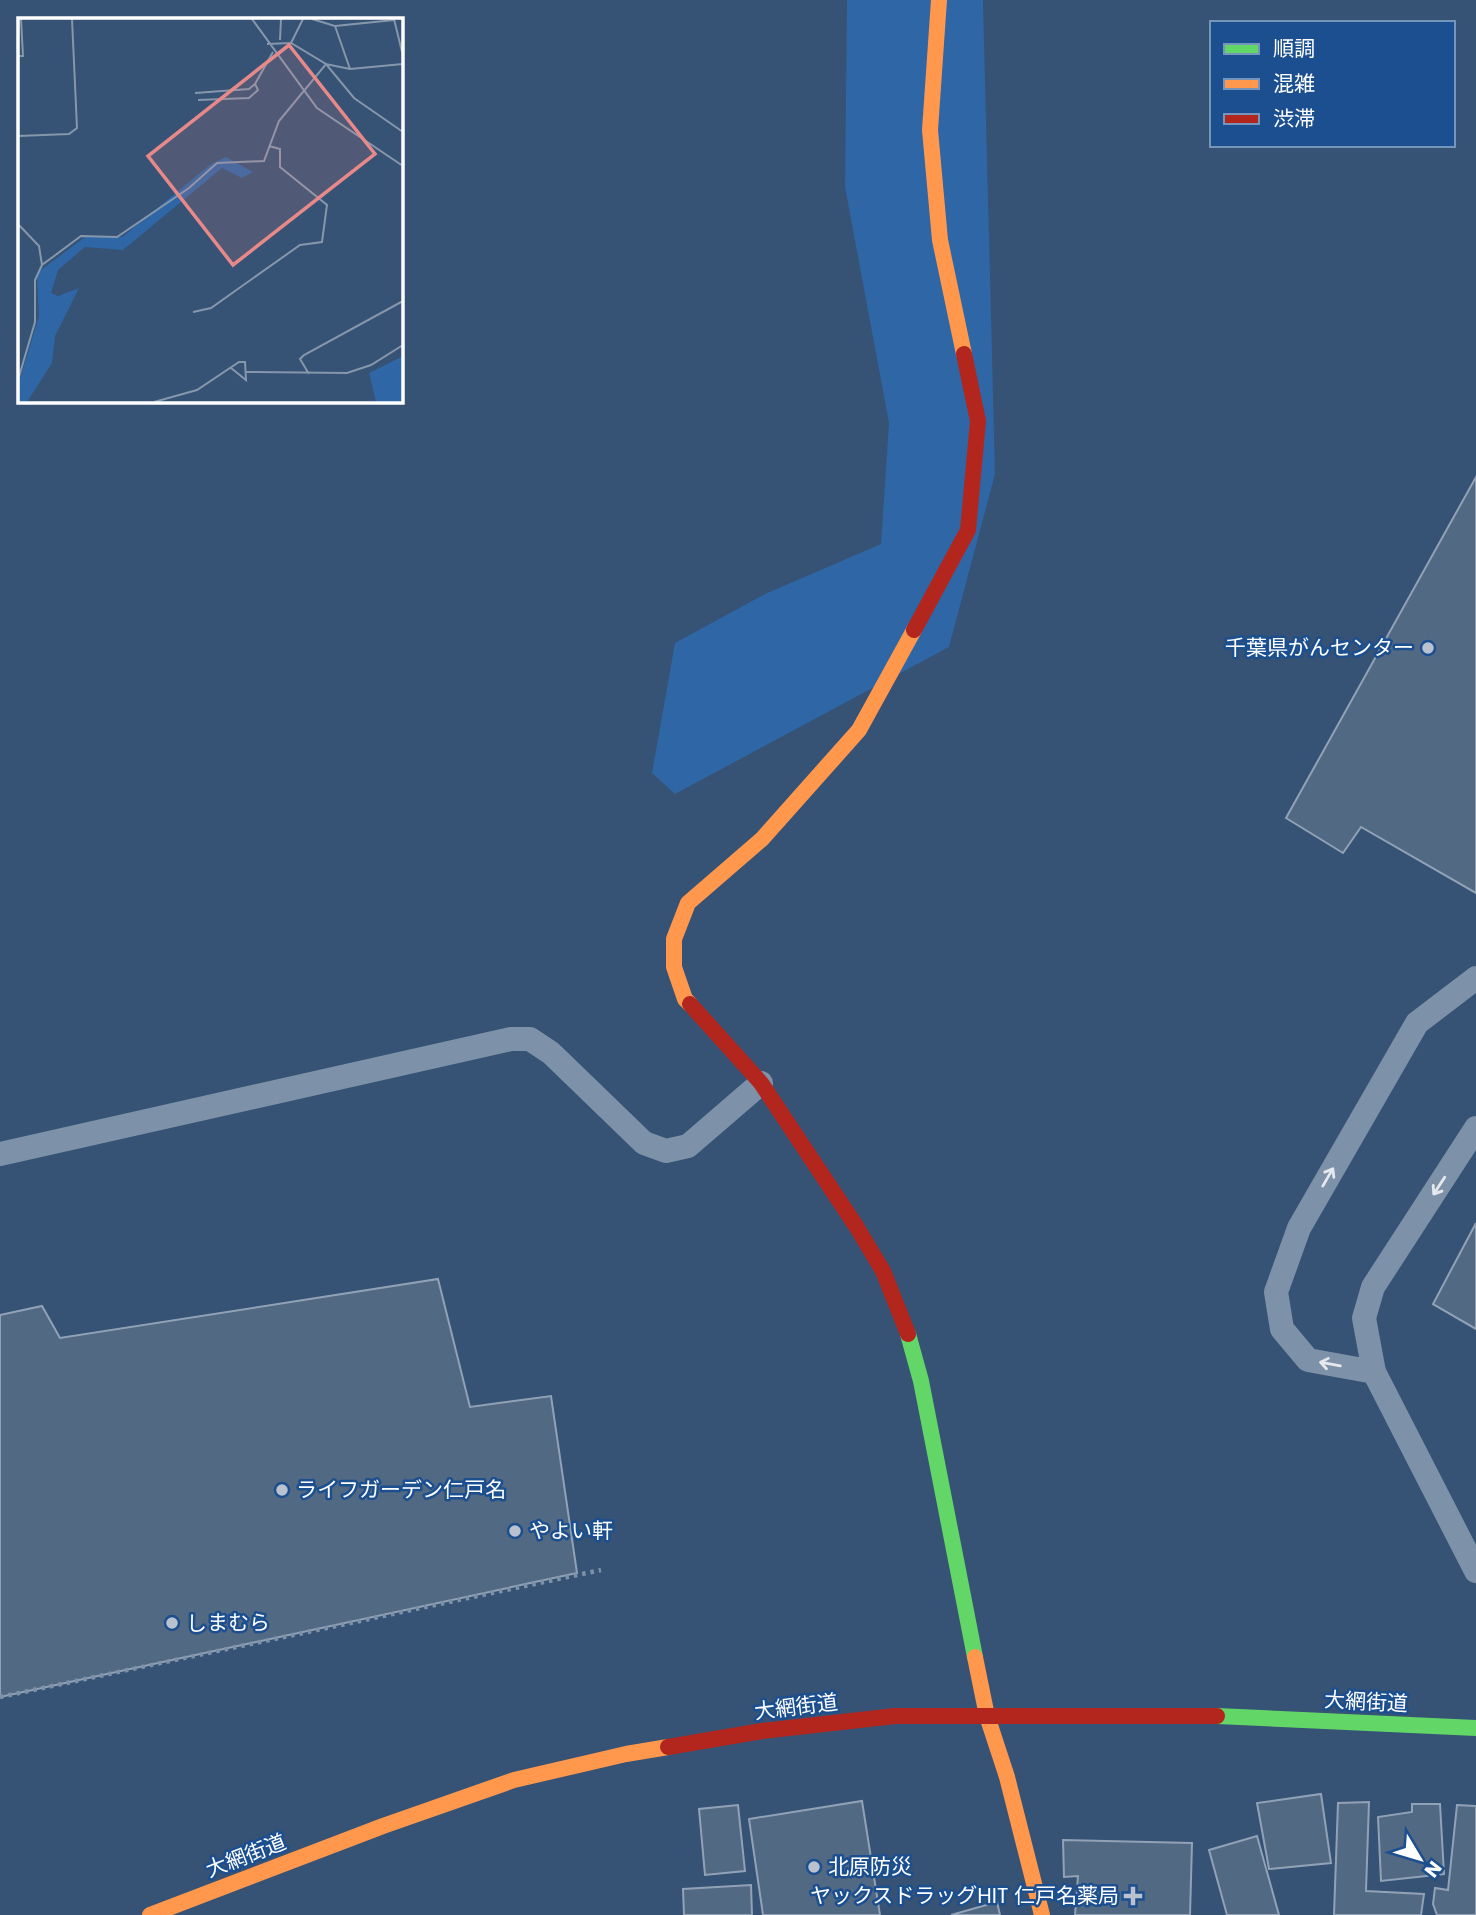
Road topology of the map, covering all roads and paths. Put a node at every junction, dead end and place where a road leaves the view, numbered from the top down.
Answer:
1 (939, 0) edge
2 (1476, 978) edge
3 (761, 1083) junction
4 (1476, 1128) edge
5 (0, 1154) edge
6 (1374, 1372) junction
7 (601, 1570) dead end
8 (1476, 1571) edge
9 (0, 1697) edge
10 (987, 1716) junction
11 (1476, 1728) edge
12 (150, 1915) edge
13 (1042, 1915) edge

1 - 3 street
6 -> 2 lane
3 - 5 lane
3 - 10 street
4 -> 6 lane
6 - 8 lane
7 - 9 path
10 - 11 street, 大網街道
10 - 12 street, 大網街道
10 - 13 street

